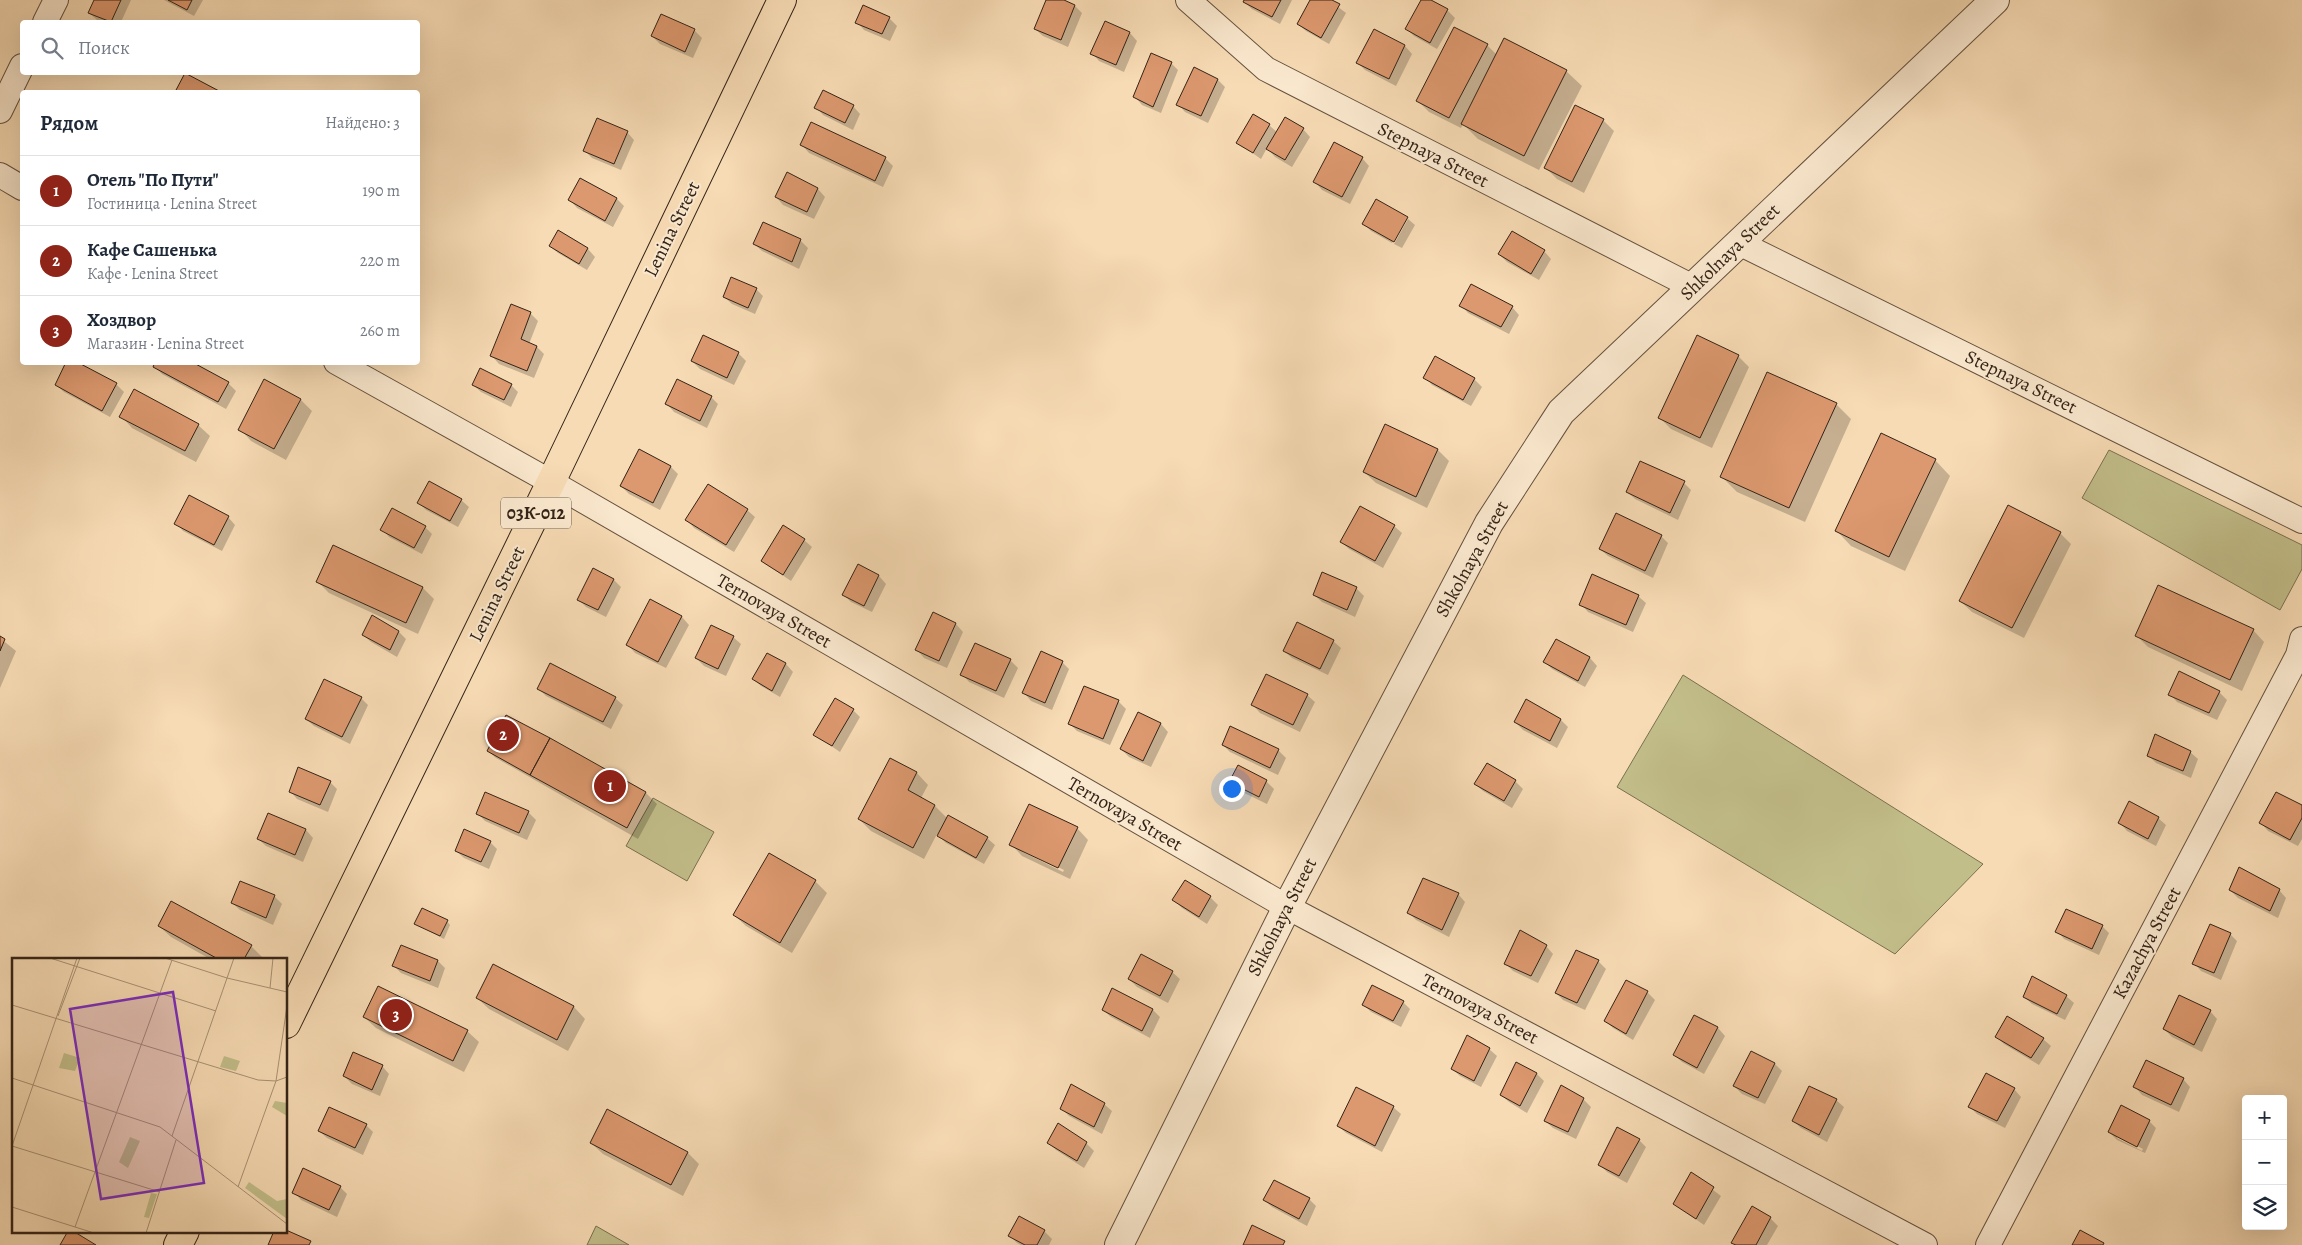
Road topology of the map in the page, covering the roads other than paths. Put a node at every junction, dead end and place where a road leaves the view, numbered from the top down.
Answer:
1 (56, 0) edge
2 (782, 0) edge
3 (1188, 0) edge
4 (1995, 0) edge
5 (46, 20) edge
6 (20, 70) edge
7 (0, 111) edge
8 (0, 176) edge
9 (20, 187) edge
10 (1739, 243) junction
11 (1693, 287) junction
12 (341, 365) edge
13 (551, 482) junction
14 (2302, 521) edge
15 (2302, 639) edge
16 (1287, 907) junction
17 (288, 1020) edge
18 (184, 1232) edge
19 (178, 1245) edge
20 (1119, 1245) edge
21 (1925, 1245) edge
22 (1988, 1245) edge

1 - 5 street
2 - 13 main road, Lenina Street / 03К-012
3 - 11 street, Stepnaya Street
4 - 10 street, Shkolnaya Street
6 - 7 street
8 - 9 street
10 - 11 street, Shkolnaya Street
10 - 14 street, Stepnaya Street
11 - 16 street, Shkolnaya Street
12 - 13 street, Ternovaya Street
13 - 16 street, Ternovaya Street
13 - 17 main road, Lenina Street / 03К-012
15 - 22 street, Kazachya Street
16 - 20 street, Shkolnaya Street
16 - 21 street, Ternovaya Street
18 - 19 main road

